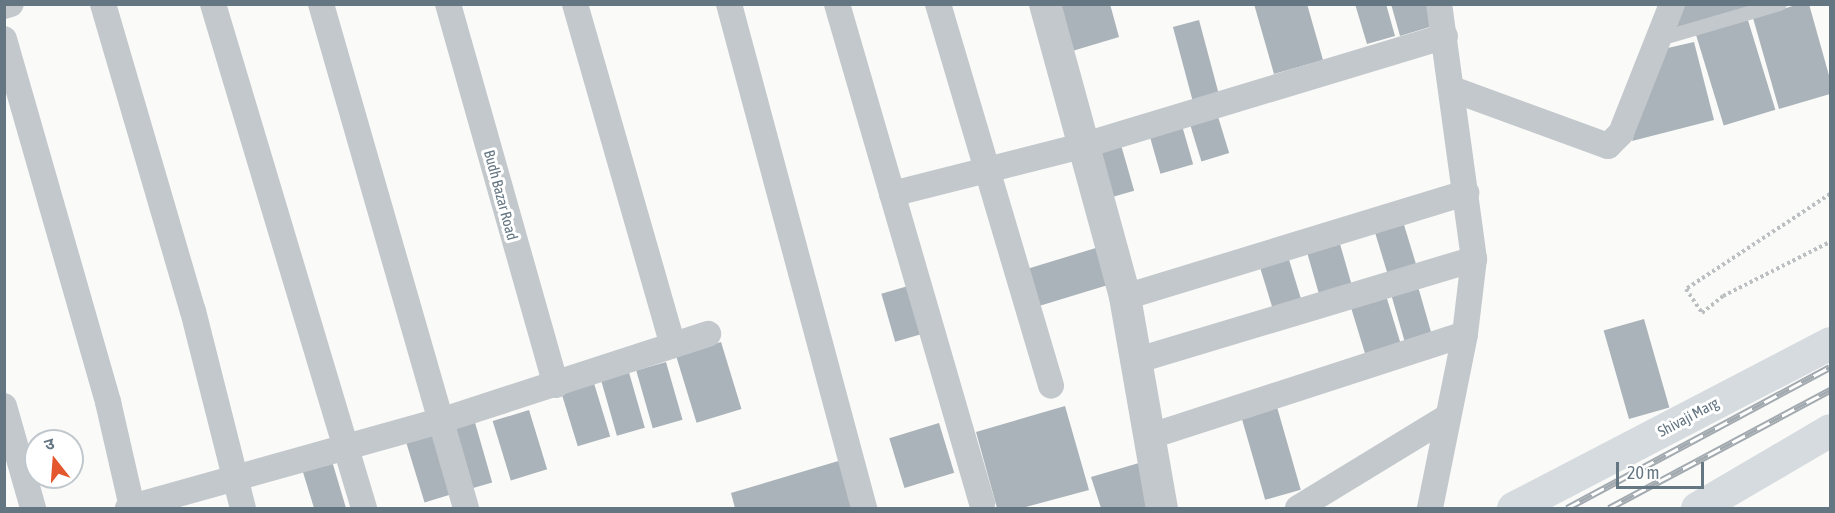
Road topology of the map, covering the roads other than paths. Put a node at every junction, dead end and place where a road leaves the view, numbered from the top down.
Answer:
1 (11, 4) edge
2 (103, 4) edge
3 (213, 4) edge
4 (321, 4) edge
5 (448, 4) edge
6 (575, 4) edge
7 (729, 4) edge
8 (837, 4) edge
9 (938, 4) edge
10 (1045, 4) edge
11 (1439, 4) edge
12 (1672, 4) edge
13 (1780, 4) edge
14 (4, 6) edge
15 (1445, 36) junction
16 (4, 39) edge
17 (1660, 39) junction
18 (1452, 89) junction
19 (1084, 145) junction
20 (984, 171) junction
21 (1466, 193) junction
22 (892, 194) junction
23 (1474, 260) junction
24 (1125, 297) junction
25 (708, 334) dead end
26 (1465, 334) junction
27 (1830, 342) edge
28 (673, 345) junction
29 (1138, 360) junction
30 (556, 385) junction
31 (1051, 386) dead end
32 (4, 406) edge
33 (1447, 417) junction
34 (440, 421) junction
35 (1830, 430) edge
36 (1148, 437) junction
37 (346, 448) junction
38 (236, 478) junction
39 (982, 503) dead end
40 (33, 508) edge
41 (130, 508) edge
42 (243, 508) edge
43 (364, 508) edge
44 (466, 508) edge
45 (864, 508) edge
46 (1162, 508) edge
47 (1298, 508) edge
48 (1430, 508) edge
49 (1513, 508) edge
50 (1697, 508) edge

1 - 14 street
2 - 38 street
3 - 37 street
4 - 34 street
5 - 30 street, Budh Bazar Road
6 - 28 street
7 - 45 street
8 - 22 street
9 - 20 street
10 - 19 street
11 - 15 street
12 - 17 street
13 - 17 lane
15 - 18 street
15 - 19 street
16 - 41 street
17 - 18 street
18 - 21 street
19 - 20 street
19 - 24 street
20 - 22 street
20 - 31 street
21 - 23 street
21 - 24 street
22 - 39 street
23 - 26 street
23 - 29 street
24 - 29 street
25 - 28 street
26 - 33 street
26 - 36 street
27 - 49 main road, Shivaji Marg
28 - 30 street
29 - 36 street
30 - 34 street
32 - 40 street
33 - 47 street
33 - 48 street
34 - 37 street
34 - 44 street
35 - 50 main road
36 - 46 street
37 - 38 street
37 - 43 street
38 - 41 street
38 - 42 street

